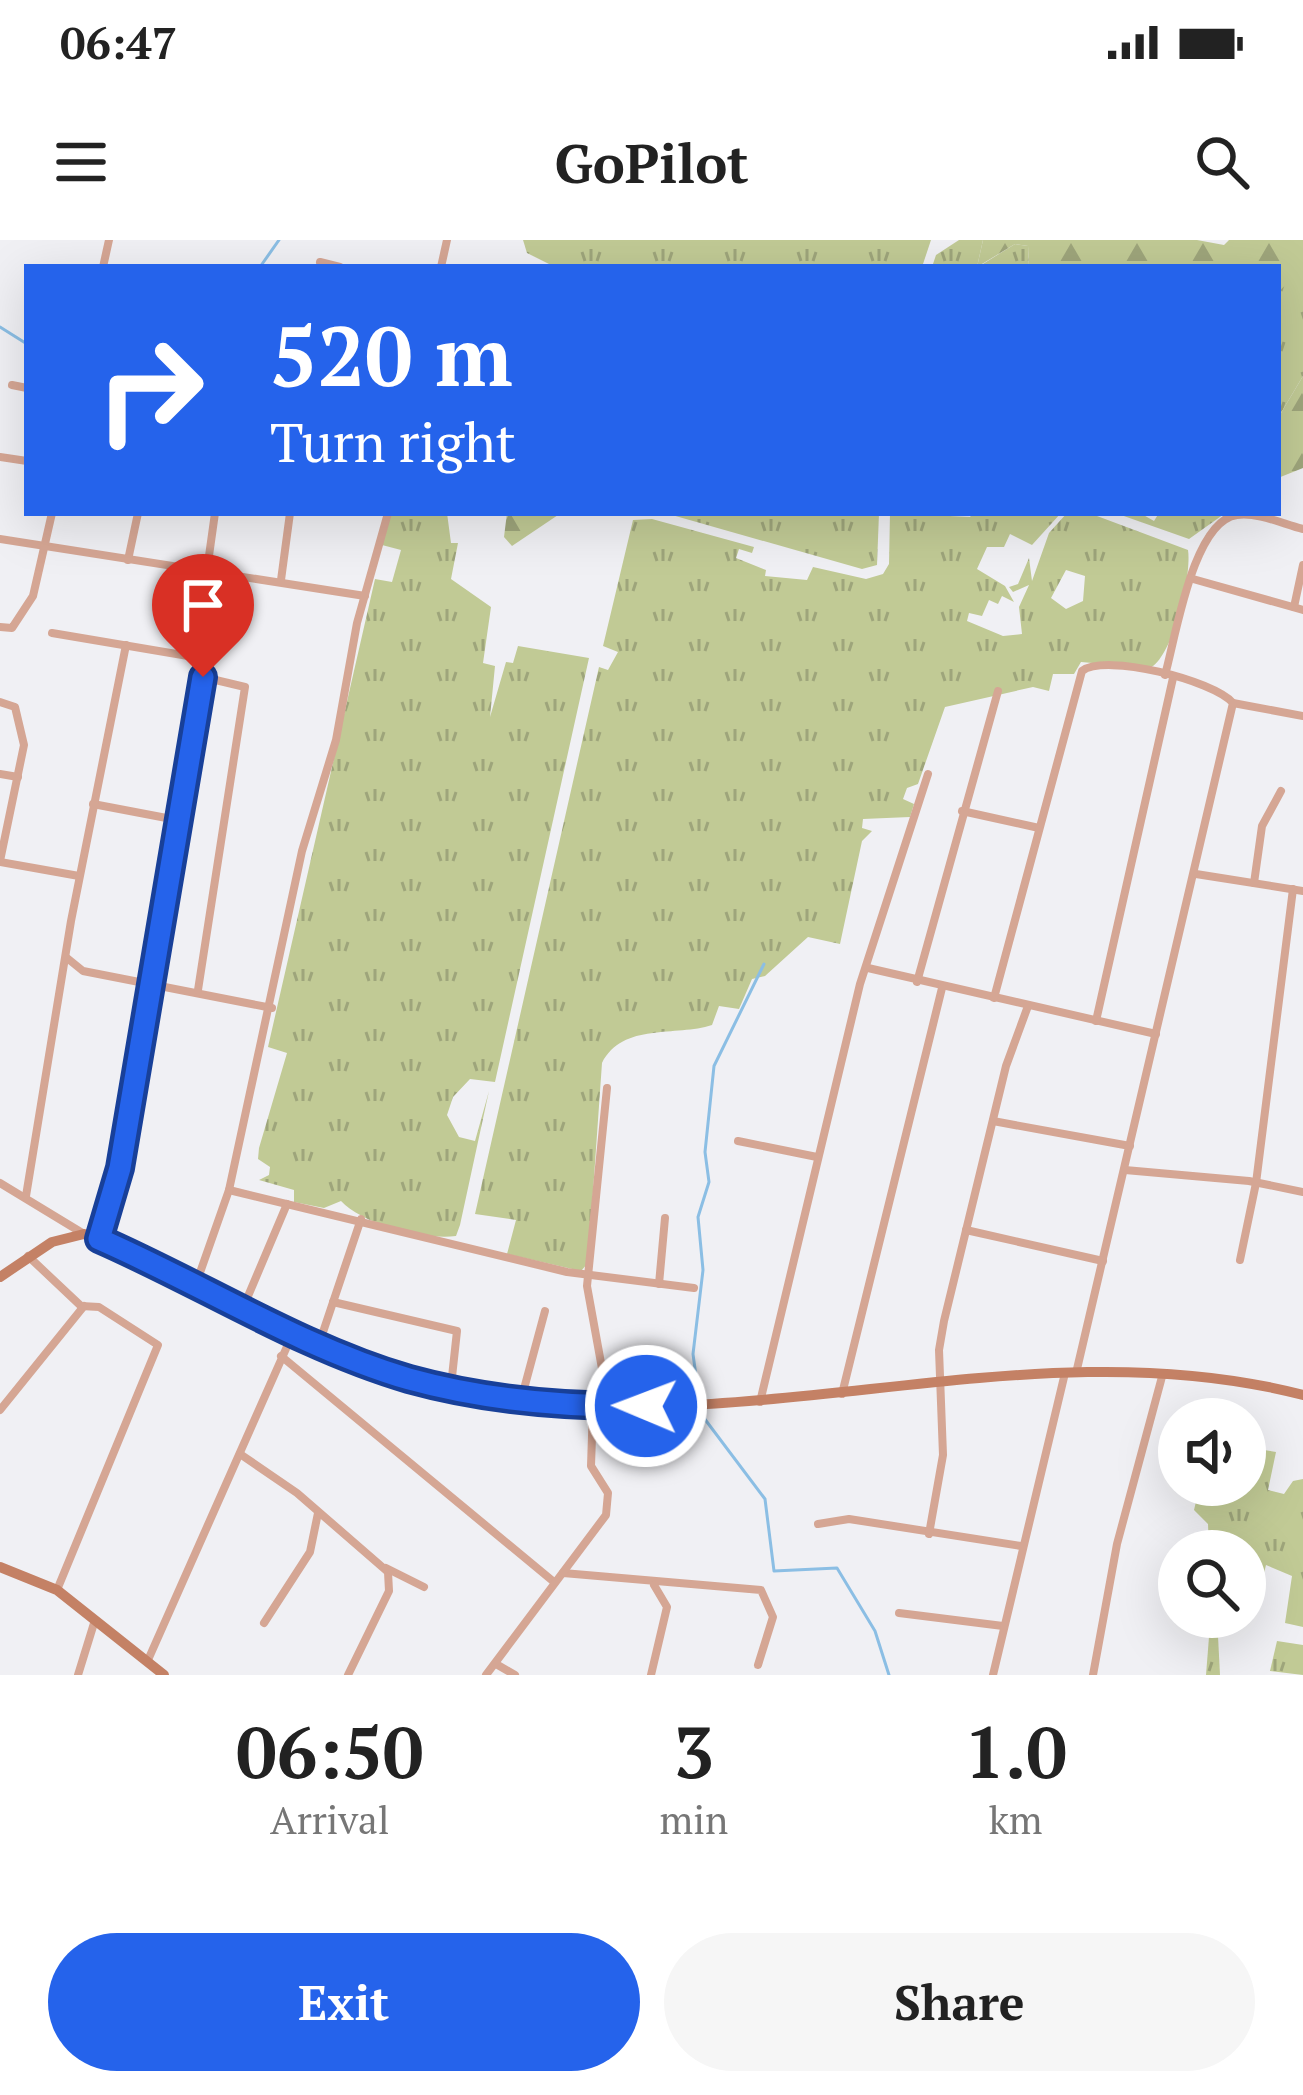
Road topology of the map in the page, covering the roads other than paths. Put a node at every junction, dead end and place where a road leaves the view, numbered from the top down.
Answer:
1 (320, 262) dead end
2 (328, 264) edge
3 (12, 385) dead end
4 (24, 387) edge
5 (51, 516) edge
6 (137, 516) edge
7 (215, 516) edge
8 (290, 516) edge
9 (387, 516) edge
10 (1232, 516) edge
11 (1238, 516) edge
12 (1303, 529) edge
13 (0, 539) edge
14 (46, 545) junction
15 (128, 560) junction
16 (1303, 565) edge
17 (207, 570) junction
18 (222, 572) junction
19 (1192, 579) junction
20 (281, 580) junction
21 (364, 596) junction
22 (1298, 608) edge
23 (0, 627) edge
24 (52, 633) dead end
25 (126, 645) junction
26 (206, 658) junction
27 (1169, 676) junction
28 (203, 677) junction
29 (998, 691) dead end
30 (0, 702) edge
31 (1233, 703) junction
32 (1303, 716) edge
33 (0, 774) edge
34 (928, 774) dead end
35 (18, 777) junction
36 (1281, 791) dead end
37 (93, 804) junction
38 (962, 811) junction
39 (177, 820) junction
40 (1039, 829) junction
41 (0, 861) edge
42 (1196, 874) junction
43 (80, 876) junction
44 (1254, 883) junction
45 (1298, 890) edge
46 (67, 958) junction
47 (868, 968) junction
48 (82, 971) junction
49 (64, 979) junction
50 (148, 982) junction
51 (917, 982) junction
52 (942, 988) junction
53 (198, 990) junction
54 (994, 998) junction
55 (1028, 1006) junction
56 (272, 1008) junction
57 (1096, 1021) junction
58 (1156, 1034) junction
59 (608, 1088) dead end
60 (993, 1121) junction
61 (738, 1142) dead end
62 (1130, 1146) junction
63 (817, 1157) junction
64 (1124, 1170) junction
65 (0, 1183) edge
66 (1256, 1183) junction
67 (229, 1190) junction
68 (1303, 1192) edge
69 (26, 1196) junction
70 (287, 1204) junction
71 (665, 1217) dead end
72 (361, 1219) junction
73 (966, 1229) junction
74 (84, 1234) junction
75 (99, 1239) junction
76 (28, 1256) junction
77 (1240, 1260) dead end
78 (1103, 1261) junction
79 (588, 1275) junction
80 (0, 1277) edge
81 (196, 1284) junction
82 (659, 1284) junction
83 (694, 1288) dead end
84 (333, 1302) junction
85 (84, 1306) junction
86 (243, 1309) junction
87 (545, 1311) dead end
88 (293, 1333) junction
89 (319, 1344) junction
90 (281, 1356) junction
91 (1072, 1369) junction
92 (1163, 1373) junction
93 (940, 1382) junction
94 (451, 1388) junction
95 (842, 1394) junction
96 (1303, 1395) edge
97 (521, 1400) junction
98 (760, 1404) junction
99 (593, 1406) junction
100 (609, 1407) junction
101 (0, 1410) edge
102 (240, 1454) junction
103 (319, 1512) junction
104 (818, 1524) dead end
105 (929, 1534) junction
106 (1021, 1546) junction
107 (0, 1567) edge
108 (384, 1567) junction
109 (561, 1573) junction
110 (554, 1582) junction
111 (652, 1584) junction
112 (424, 1587) dead end
113 (57, 1590) junction
114 (898, 1613) dead end
115 (95, 1620) junction
116 (264, 1623) dead end
117 (1003, 1626) junction
118 (148, 1660) junction
119 (495, 1664) junction
120 (758, 1665) dead end
121 (78, 1675) edge
122 (164, 1675) edge
123 (348, 1675) edge
124 (486, 1675) edge
125 (515, 1675) edge
126 (651, 1675) edge
127 (992, 1675) edge
128 (1093, 1675) edge

1 - 2 street
3 - 4 street
5 - 14 street
6 - 15 street
7 - 17 street
8 - 20 street
9 - 21 street
10 - 19 street
11 - 12 street
13 - 14 street
14 - 15 street
14 - 23 street
15 - 17 street
16 - 22 street
17 - 18 street
18 - 20 street
18 - 26 street
19 - 22 street
19 - 27 street
20 - 21 street
21 - 56 street
24 - 25 street
25 - 26 street
25 - 37 street
26 - 28 street
27 - 31 street
27 - 40 street
27 - 57 street
28 - 39 street
28 - 53 street
29 - 38 street
30 - 35 street
31 - 32 street
31 - 42 street
33 - 35 street
34 - 47 street
35 - 41 street
36 - 44 street
37 - 39 street
37 - 43 street
38 - 40 street
38 - 51 street
39 - 50 street
40 - 54 street
41 - 43 street
42 - 44 street
42 - 58 street
43 - 46 street
44 - 45 street
45 - 66 street
46 - 48 street
46 - 49 street
47 - 51 street
47 - 63 street
48 - 49 street
48 - 50 street
49 - 69 street
50 - 53 street
50 - 75 street
51 - 52 street
52 - 54 street
52 - 95 street
53 - 56 street
54 - 55 street
55 - 57 street
55 - 60 street
56 - 67 street
57 - 58 street
58 - 62 street
59 - 79 street
60 - 62 street
60 - 73 street
61 - 63 street
62 - 64 street
63 - 98 street
64 - 66 street
64 - 78 street
65 - 69 street
66 - 68 street
66 - 77 street
67 - 70 street
67 - 81 street
69 - 74 street
70 - 72 street
70 - 86 street
71 - 82 street
72 - 79 street
72 - 84 street
73 - 78 street
73 - 93 street
74 - 75 street
74 - 76 street
75 - 81 street
76 - 80 street
76 - 85 street
78 - 91 street
79 - 82 street
79 - 100 street
81 - 86 street
82 - 83 street
84 - 89 street
84 - 94 street
85 - 101 street
85 - 113 street
86 - 88 street
87 - 97 street
88 - 89 street
88 - 90 street
89 - 94 street
90 - 102 street
90 - 110 street
91 - 92 street
91 - 93 street
91 - 106 street
92 - 96 street
92 - 128 street
93 - 95 street
93 - 105 street
94 - 97 street
95 - 98 street
97 - 99 street
98 - 100 street
99 - 100 street
99 - 109 street
102 - 103 street
102 - 118 street
103 - 108 street
103 - 116 street
104 - 105 street
105 - 106 street
106 - 117 street
107 - 113 street
108 - 112 street
108 - 123 street
109 - 110 street
109 - 111 street
110 - 119 street
111 - 120 street
111 - 126 street
113 - 115 street
114 - 117 street
115 - 118 street
115 - 121 street
117 - 127 street
118 - 122 street
119 - 124 street
119 - 125 street

